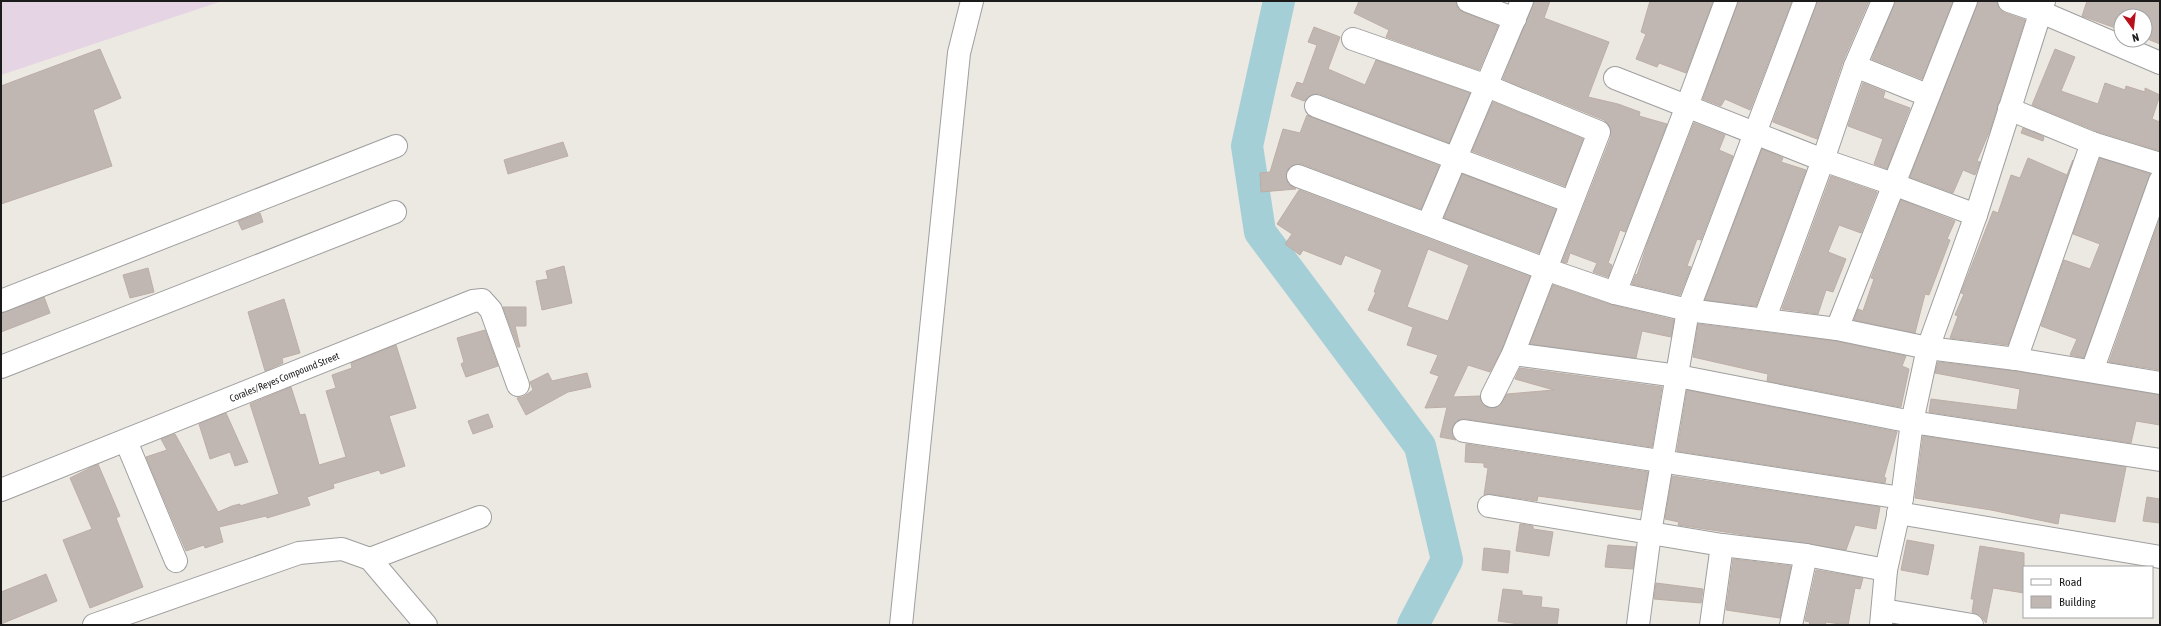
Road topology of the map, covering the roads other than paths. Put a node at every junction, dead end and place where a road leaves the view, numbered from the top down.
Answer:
1 (972, 1) edge
2 (1468, 1) edge
3 (1726, 1) edge
4 (1805, 1) edge
5 (1883, 1) edge
6 (1966, 1) edge
7 (2009, 1) edge
8 (2043, 7) edge
9 (1518, 10) edge
10 (1353, 38) dead end
11 (2160, 63) edge
12 (1855, 66) junction
13 (1615, 78) dead end
14 (1487, 86) junction
15 (1927, 95) junction
16 (1316, 106) dead end
17 (1687, 106) junction
18 (2009, 108) junction
19 (1755, 133) junction
20 (2092, 143) junction
21 (396, 146) dead end
22 (1454, 158) junction
23 (1823, 160) junction
24 (2160, 164) edge
25 (1298, 176) dead end
26 (2160, 181) edge
27 (1893, 184) junction
28 (1571, 202) junction
29 (395, 212) dead end
30 (1976, 215) junction
31 (1428, 224) junction
32 (1545, 269) junction
33 (1614, 293) junction
34 (1, 301) edge
35 (1688, 310) junction
36 (1765, 318) junction
37 (1837, 329) junction
38 (1928, 348) junction
39 (1513, 354) junction
40 (2016, 358) junction
41 (1, 367) edge
42 (2092, 371) junction
43 (1678, 376) junction
44 (2160, 383) edge
45 (518, 384) dead end
46 (1492, 396) dead end
47 (1912, 422) junction
48 (1464, 431) dead end
49 (126, 441) junction
50 (1664, 460) junction
51 (2160, 460) edge
52 (1, 490) edge
53 (1488, 506) dead end
54 (1900, 506) junction
55 (480, 517) dead end
56 (1650, 533) junction
57 (1722, 545) junction
58 (1806, 555) junction
59 (2160, 557) edge
60 (370, 559) junction
61 (176, 561) dead end
62 (1886, 570) junction
63 (1882, 618) edge
64 (94, 625) edge
65 (426, 625) edge
66 (901, 625) edge
67 (1638, 625) edge
68 (1712, 625) edge
69 (1791, 625) edge
70 (1968, 625) edge

1 - 66 street
2 - 9 street
3 - 17 street
4 - 19 street
5 - 12 street
6 - 15 street
7 - 8 street
8 - 11 street
8 - 18 street
9 - 14 street
10 - 14 street
12 - 15 street
12 - 23 street
13 - 17 street
14 - 22 street
14 - 28 street
15 - 27 street
16 - 22 street
17 - 19 street
17 - 33 street
18 - 20 street
18 - 30 street
19 - 23 street
19 - 35 street
20 - 24 street
20 - 40 street
21 - 34 street
22 - 28 street
22 - 31 street
23 - 27 street
23 - 36 street
25 - 31 street
26 - 42 street
27 - 30 street
27 - 37 street
28 - 32 street
29 - 41 street
30 - 38 street
31 - 32 street
32 - 33 street
32 - 39 street
33 - 35 street
35 - 36 street
35 - 43 street
36 - 37 street
37 - 38 street
38 - 40 street
38 - 47 street
39 - 43 street
39 - 46 street
40 - 42 street
42 - 44 street
43 - 47 street
43 - 50 street
45 - 49 street, Corales/Reyes Compound Street
47 - 51 street
47 - 54 street
48 - 50 street
49 - 52 street, Corales/Reyes Compound Street
49 - 61 street
50 - 54 street
50 - 56 street
53 - 56 street
54 - 59 street
54 - 62 street
55 - 60 street
56 - 57 street
56 - 67 street
57 - 58 street
57 - 68 street
58 - 62 street
58 - 69 street
60 - 64 street
60 - 65 street
62 - 63 street
63 - 70 street

